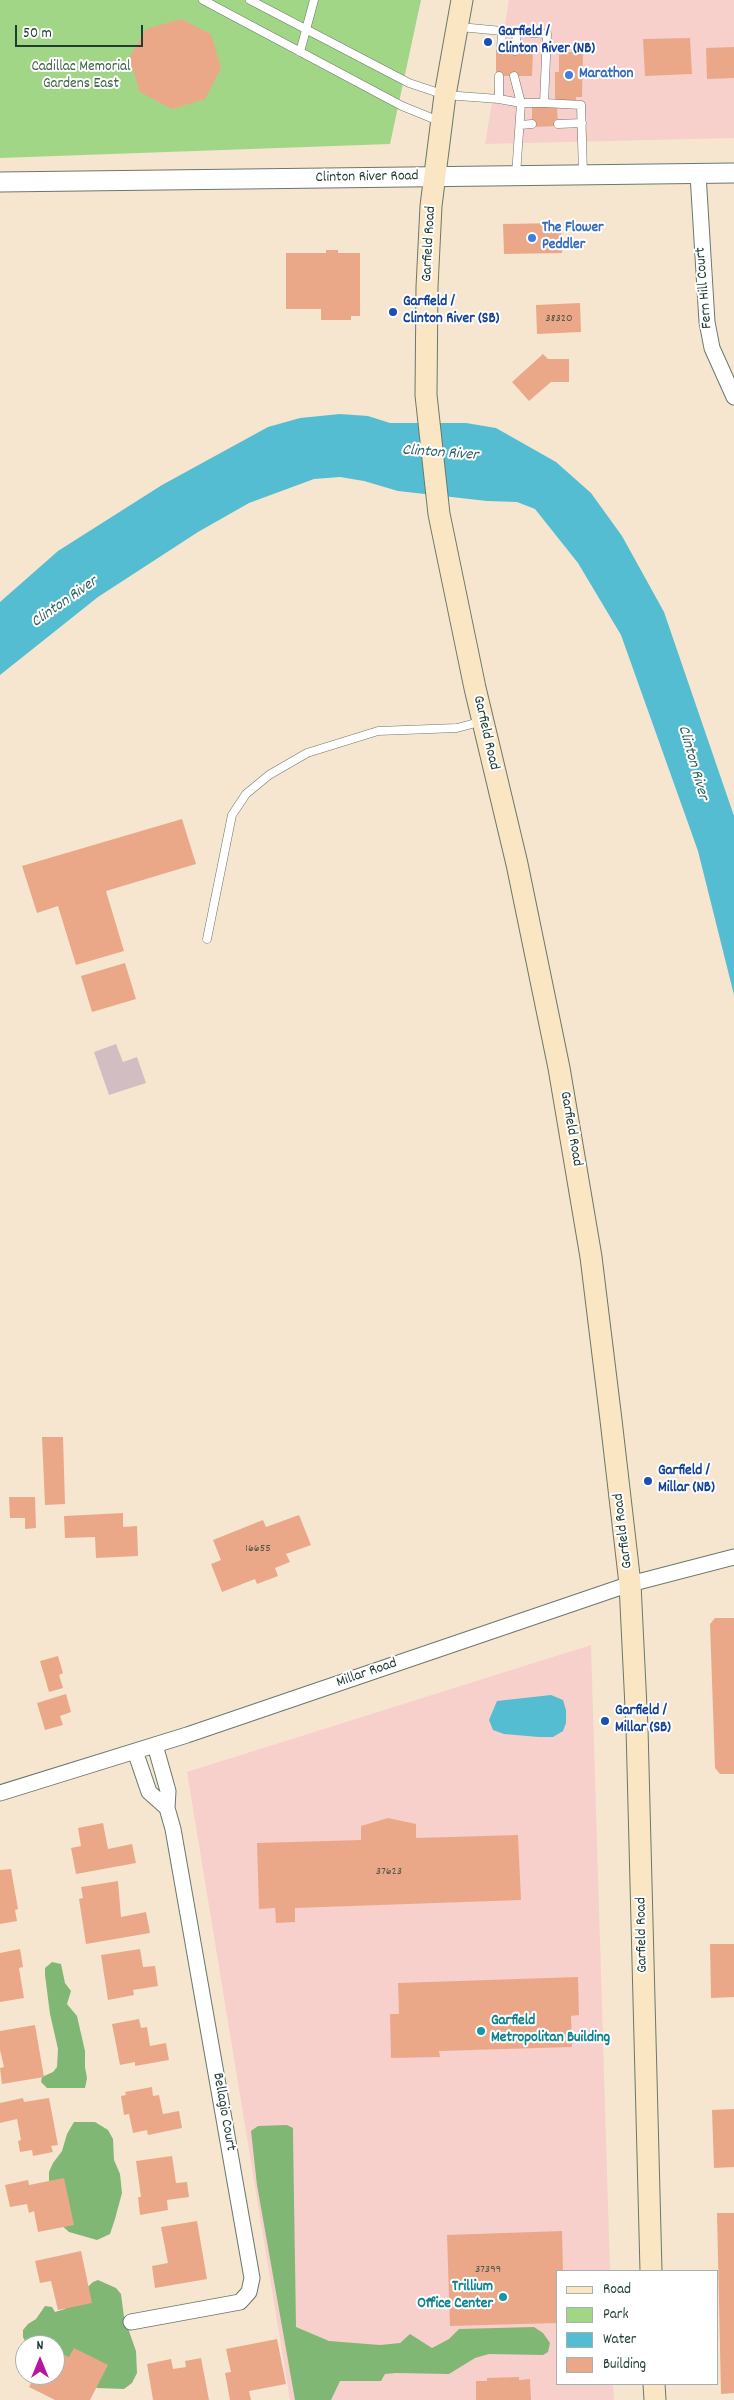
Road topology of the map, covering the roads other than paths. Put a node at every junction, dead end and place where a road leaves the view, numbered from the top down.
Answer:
1 (203, 0) edge
2 (250, 0) edge
3 (314, 0) edge
4 (462, 0) edge
5 (458, 27) junction
6 (306, 30) junction
7 (502, 31) junction
8 (517, 32) junction
9 (501, 50) dead end
10 (515, 51) dead end
11 (300, 52) junction
12 (499, 76) dead end
13 (514, 76) dead end
14 (445, 95) junction
15 (499, 99) junction
16 (521, 103) junction
17 (544, 103) junction
18 (441, 122) junction
19 (582, 123) junction
20 (532, 124) dead end
21 (558, 124) dead end
22 (520, 125) junction
23 (734, 173) edge
24 (583, 174) junction
25 (698, 174) junction
26 (516, 175) junction
27 (434, 177) junction
28 (0, 182) edge
29 (734, 397) edge
30 (482, 721) junction
31 (207, 939) dead end
32 (734, 1557) edge
33 (630, 1584) junction
34 (155, 1745) junction
35 (135, 1751) junction
36 (0, 1793) edge
37 (167, 1808) junction
38 (651, 2270) edge
39 (130, 2322) dead end
40 (654, 2385) edge
41 (655, 2400) edge

1 - 11 lane
2 - 6 lane
3 - 6 lane
4 - 5 main road, Garfield Road
5 - 7 lane
5 - 14 main road, Garfield Road
6 - 11 lane
6 - 14 lane
7 - 8 lane
7 - 9 lane
8 - 10 lane
8 - 17 lane
11 - 18 lane
12 - 15 lane
13 - 16 lane
14 - 15 lane
14 - 18 main road, Garfield Road
15 - 16 lane
16 - 17 lane
16 - 22 lane
17 - 19 lane
18 - 27 main road, Garfield Road
19 - 21 lane
19 - 24 lane
20 - 22 lane
22 - 26 lane
23 - 25 street, Clinton River Road
24 - 25 street, Clinton River Road
24 - 26 street, Clinton River Road
25 - 29 street, Fern Hill Court
26 - 27 street, Clinton River Road
27 - 28 street, Clinton River Road
27 - 30 main road, Garfield Road
30 - 31 lane
30 - 33 main road, Garfield Road
32 - 33 street, Millar Road
33 - 34 street, Millar Road
33 - 38 main road, Garfield Road
34 - 35 street, Millar Road
34 - 37 street, Bellagio Court
35 - 36 street, Millar Road
35 - 37 street, Bellagio Court
37 - 39 street, Bellagio Court
40 - 41 main road

